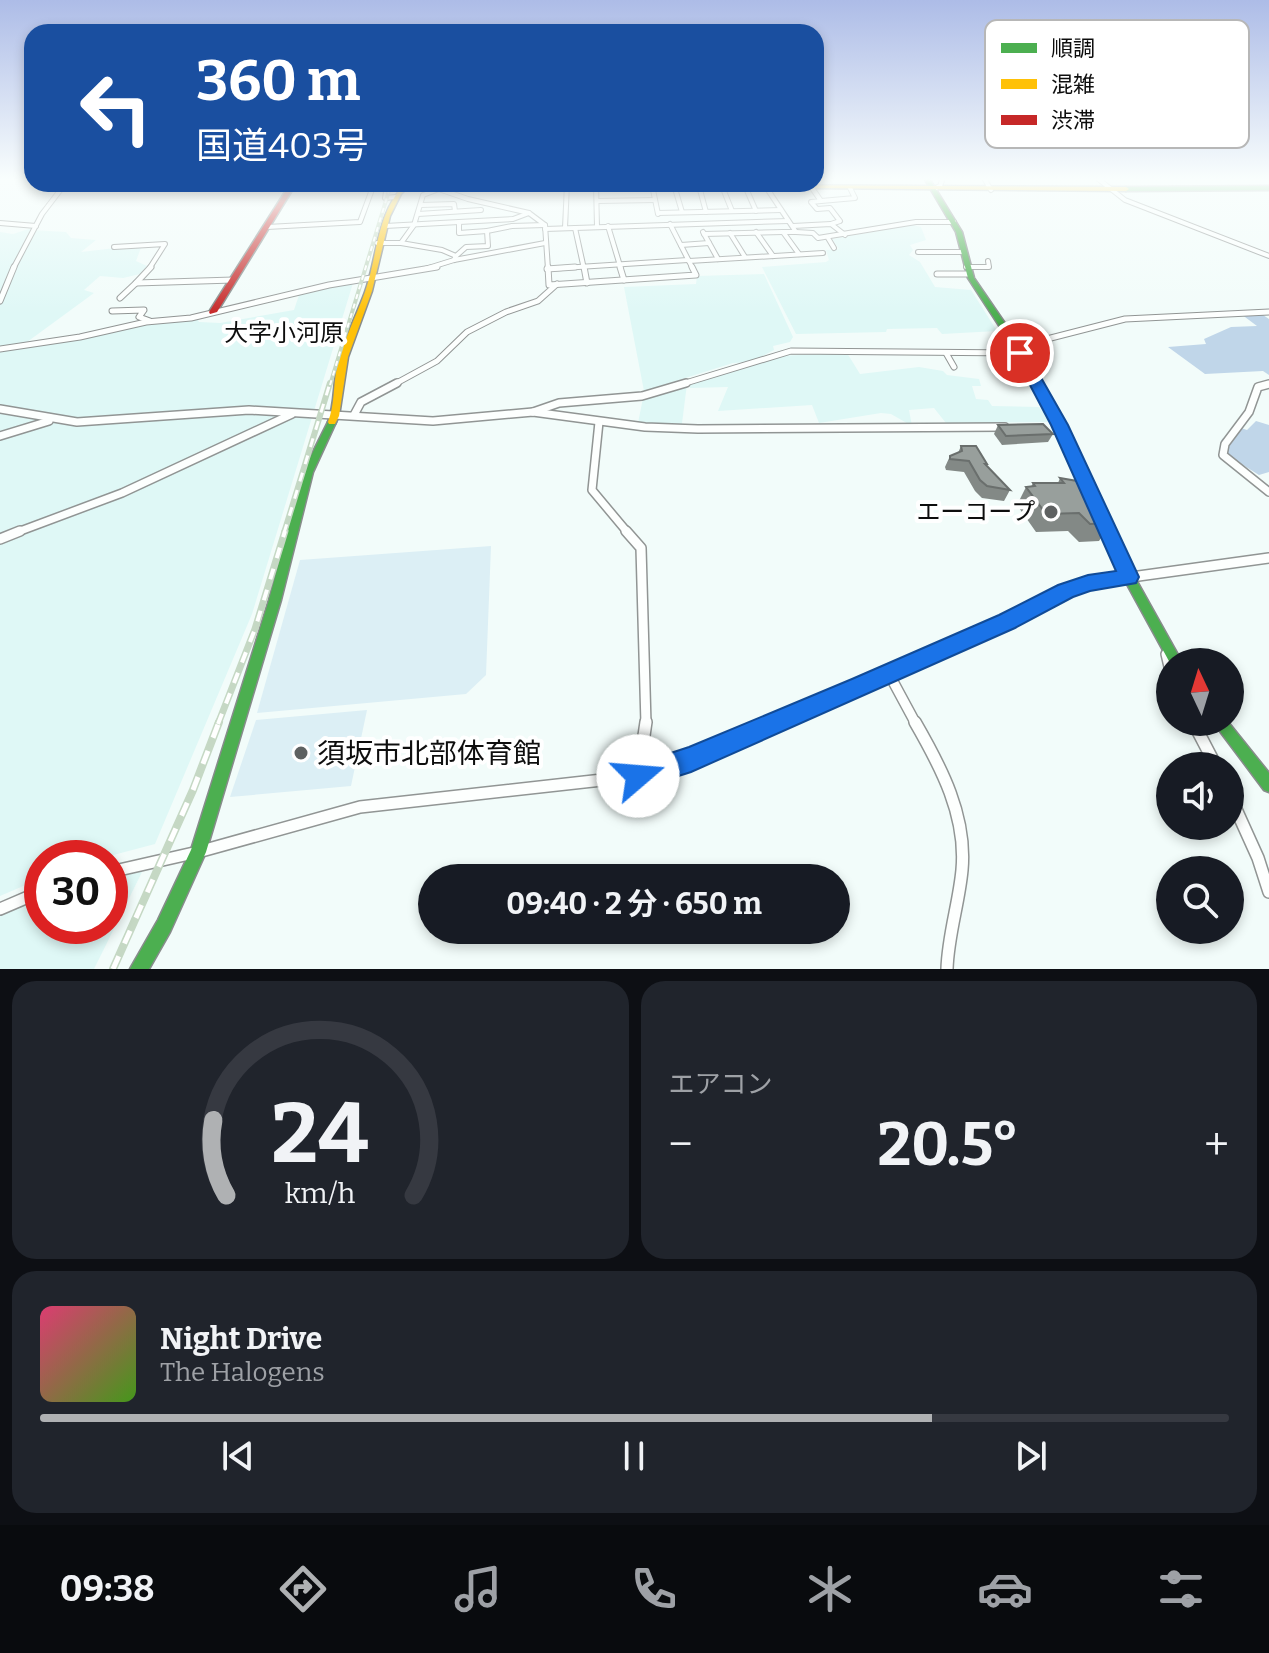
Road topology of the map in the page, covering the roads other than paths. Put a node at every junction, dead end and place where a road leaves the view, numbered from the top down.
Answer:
1 (3, 223) edge
2 (38, 223) edge
3 (269, 223) edge
4 (337, 223) edge
5 (432, 223) edge
6 (459, 223) edge
7 (541, 223) edge
8 (565, 223) edge
9 (597, 223) edge
10 (690, 223) edge
11 (695, 223) edge
12 (790, 223) edge
13 (909, 223) edge
14 (955, 223) edge
15 (1181, 223) edge
16 (414, 224) junction
17 (660, 224) joint
18 (670, 224) junction
19 (831, 224) joint
20 (36, 226) junction
21 (385, 226) joint
22 (608, 226) junction
23 (267, 227) junction
24 (545, 227) junction
25 (597, 227) junction
26 (565, 228) junction
27 (575, 228) junction
28 (794, 229) junction
29 (487, 231) junction
30 (756, 232) junction
31 (783, 232) junction
32 (730, 233) junction
33 (704, 234) junction
34 (845, 235) junction
35 (828, 238) junction
36 (377, 243) junction
37 (401, 243) junction
38 (545, 243) junction
39 (709, 243) junction
40 (681, 245) junction
41 (114, 247) dead end
42 (834, 248) dead end
43 (963, 252) junction
44 (799, 254) junction
45 (823, 254) dead end
46 (924, 254) dead end
47 (773, 256) junction
48 (1269, 256) edge
49 (745, 257) junction
50 (455, 258) junction
51 (718, 259) junction
52 (688, 260) junction
53 (988, 261) dead end
54 (619, 264) junction
55 (584, 267) junction
56 (547, 269) junction
57 (968, 270) junction
58 (937, 274) dead end
59 (667, 277) junction
60 (372, 279) junction
61 (233, 280) junction
62 (624, 280) junction
63 (136, 283) junction
64 (587, 283) junction
65 (557, 284) junction
66 (669, 284) dead end
67 (120, 298) dead end
68 (0, 301) edge
69 (112, 311) dead end
70 (213, 312) junction
71 (1269, 312) edge
72 (140, 315) junction
73 (152, 322) junction
74 (124, 328) junction
75 (1018, 348) junction
76 (0, 349) edge
77 (946, 353) junction
78 (954, 367) dead end
79 (1269, 384) edge
80 (0, 409) edge
81 (533, 412) junction
82 (295, 413) junction
83 (336, 414) junction
84 (354, 415) junction
85 (51, 420) junction
86 (599, 422) junction
87 (1059, 425) junction
88 (1044, 426) edge
89 (1013, 427) edge
90 (0, 436) edge
91 (1269, 492) edge
92 (0, 539) edge
93 (1269, 558) edge
94 (1129, 577) junction
95 (1165, 646) edge
96 (889, 674) junction
97 (1231, 736) edge
98 (638, 776) junction
99 (1269, 785) edge
100 (1244, 827) edge
101 (198, 852) junction
102 (128, 868) edge
103 (1269, 892) edge
104 (24, 899) edge
105 (0, 909) edge
106 (139, 969) edge
107 (947, 969) edge

1 - 20 street
2 - 20 street
3 - 23 main road
4 - 23 street
5 - 16 street
6 - 29 street
7 - 24 street
8 - 26 street
9 - 25 street
10 - 18 street
11 - 33 street
12 - 28 street
13 - 34 street
14 - 43 main road
15 - 48 street
16 - 21 street
16 - 37 street
17 - 18 street
17 - 22 street
18 - 40 street
19 - 28 street
19 - 34 street
20 - 68 street
21 - 36 main road
22 - 25 street
22 - 54 street
23 - 61 main road
24 - 26 street
24 - 29 street
24 - 38 street
25 - 27 street
26 - 27 street
27 - 55 street
28 - 31 street
28 - 35 street
29 - 50 street
30 - 31 street
30 - 32 street
30 - 47 street
31 - 44 street
32 - 33 street
32 - 49 street
33 - 39 street
34 - 35 street
35 - 42 street
36 - 37 street
36 - 60 main road
37 - 50 street
38 - 50 street
38 - 56 street
39 - 40 street
39 - 51 street
40 - 52 street
41 - 63 street
43 - 46 street
43 - 57 main road
44 - 45 street
44 - 47 street
47 - 49 street
49 - 51 street
50 - 60 street
51 - 52 street
52 - 54 street
52 - 59 street
53 - 57 street
54 - 55 street
54 - 62 street
55 - 56 street
55 - 64 street
56 - 65 street
57 - 58 street
57 - 75 main road
59 - 62 street
59 - 66 street
60 - 70 street
60 - 83 main road
61 - 63 street
61 - 70 main road
62 - 64 street
63 - 67 street
64 - 65 street
65 - 84 street
69 - 72 street
70 - 73 street
71 - 75 street
72 - 73 street
72 - 74 street
73 - 74 street
74 - 76 street
75 - 77 street
75 - 87 main road
77 - 78 street
77 - 81 street
79 - 91 street
80 - 85 street
81 - 84 street
81 - 86 street
82 - 83 street
82 - 85 street
82 - 92 street
83 - 84 street
83 - 101 main road
85 - 90 street
86 - 89 street
86 - 98 street
87 - 88 street
87 - 94 main road
93 - 94 street
94 - 95 main road
94 - 96 street
96 - 98 street
96 - 107 street
97 - 99 main road
98 - 101 street
100 - 103 street
101 - 102 street
101 - 106 main road
104 - 105 street

